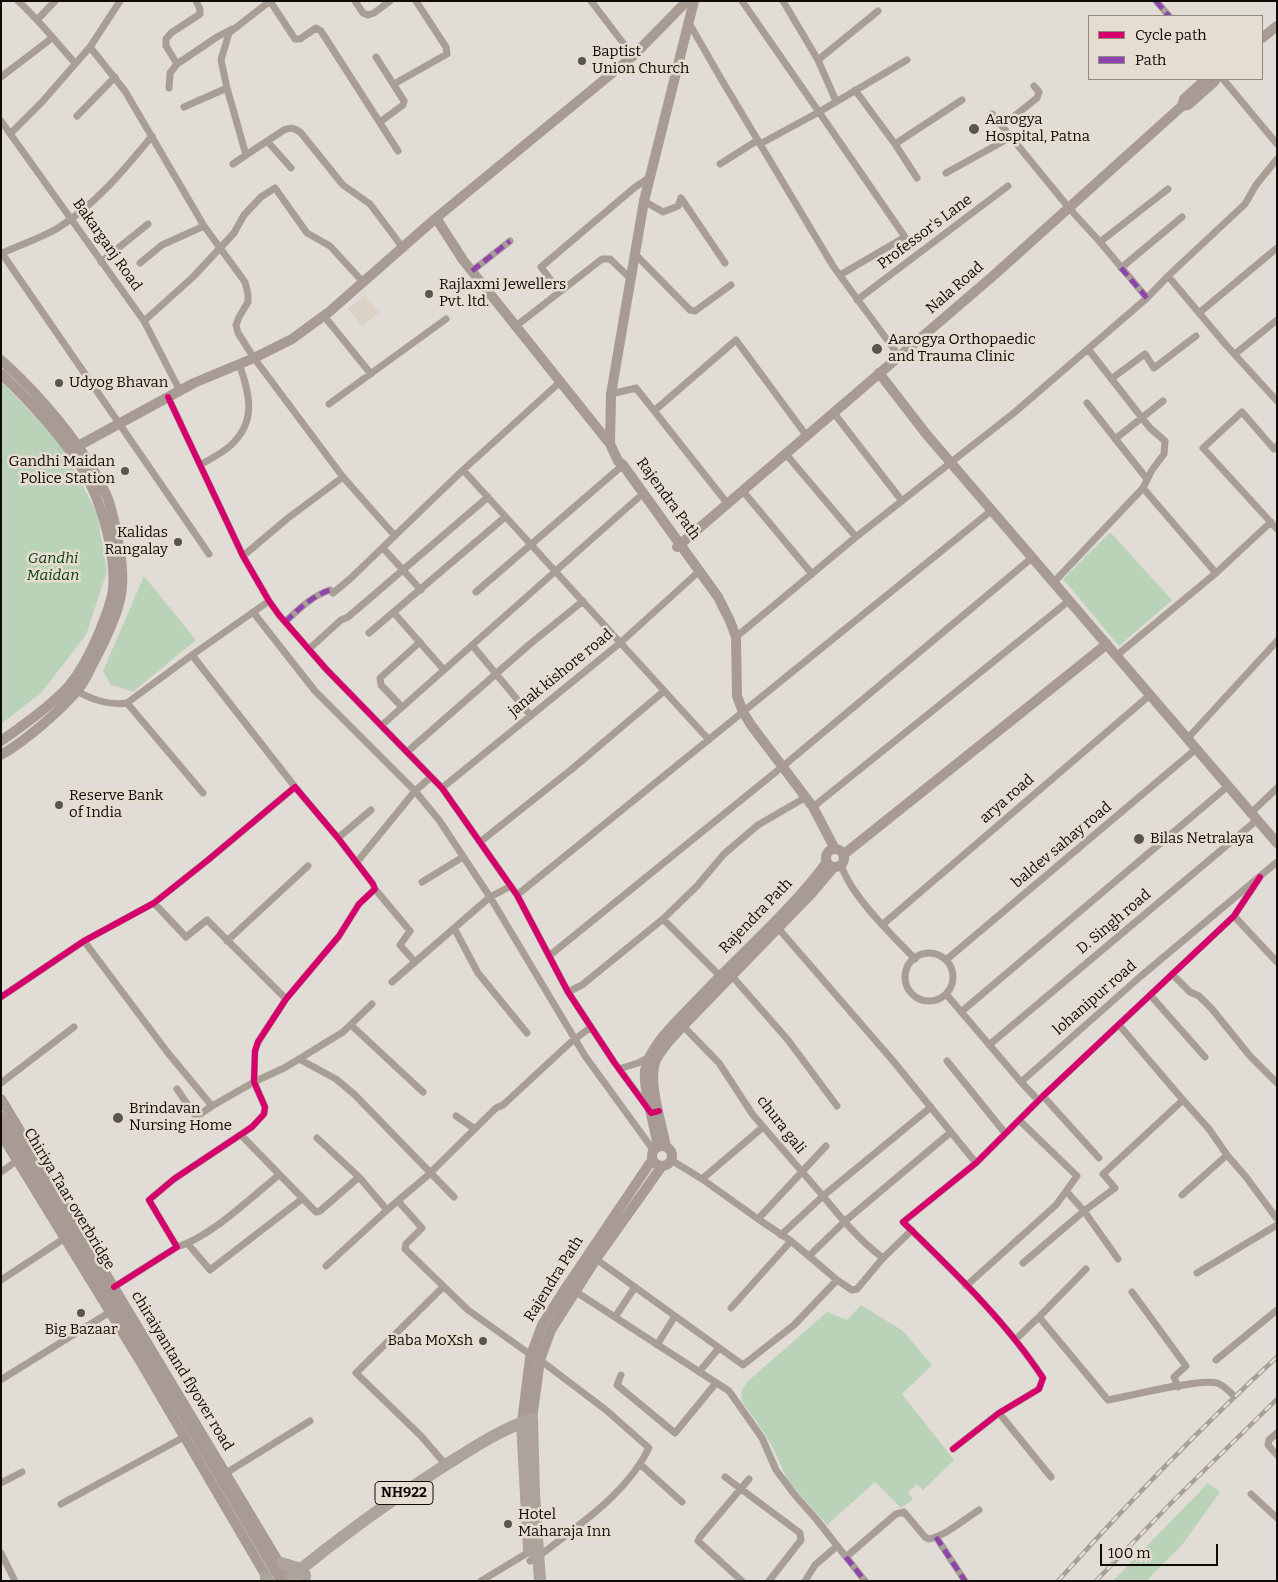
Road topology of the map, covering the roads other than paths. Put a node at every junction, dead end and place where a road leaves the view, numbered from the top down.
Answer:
1 (18, 1) edge
2 (56, 1) edge
3 (120, 1) edge
4 (196, 1) edge
5 (270, 1) edge
6 (355, 1) edge
7 (390, 1) edge
8 (416, 1) edge
9 (591, 1) edge
10 (687, 1) edge
11 (694, 1) edge
12 (742, 1) edge
13 (783, 1) edge
14 (1156, 1) edge
15 (878, 11) dead end
16 (1168, 15) edge
17 (38, 19) junction
18 (689, 23) junction
19 (1277, 26) edge
20 (232, 29) junction
21 (1263, 37) edge
22 (52, 38) junction
23 (90, 46) junction
24 (632, 56) junction
25 (376, 57) dead end
26 (818, 60) junction
27 (907, 60) dead end
28 (75, 64) junction
29 (177, 64) junction
30 (1, 77) edge
31 (115, 78) junction
32 (1205, 80) edge
33 (1215, 80) edge
34 (1224, 80) edge
35 (394, 84) junction
36 (1034, 86) dead end
37 (169, 88) dead end
38 (227, 88) junction
39 (855, 90) junction
40 (962, 100) dead end
41 (836, 101) junction
42 (1182, 106) junction
43 (184, 107) dead end
44 (818, 112) junction
45 (992, 114) dead end
46 (77, 116) dead end
47 (1, 120) edge
48 (380, 122) junction
49 (1002, 126) junction
50 (11, 133) junction
51 (152, 136) junction
52 (1011, 137) junction
53 (268, 142) junction
54 (759, 142) junction
55 (895, 144) junction
56 (1277, 144) edge
57 (398, 151) dead end
58 (246, 155) junction
59 (1277, 159) edge
60 (233, 164) dead end
61 (720, 164) dead end
62 (291, 168) dead end
63 (946, 173) dead end
64 (650, 177) junction
65 (916, 178) dead end
66 (1008, 186) dead end
67 (1168, 189) dead end
68 (644, 201) junction
69 (1069, 208) junction
70 (1182, 217) dead end
71 (436, 218) junction
72 (71, 219) junction
73 (148, 224) dead end
74 (204, 226) junction
75 (510, 241) dead end
76 (1100, 242) junction
77 (403, 248) junction
78 (1277, 248) edge
79 (220, 249) junction
80 (2, 253) edge
81 (635, 254) junction
82 (101, 262) junction
83 (140, 263) dead end
84 (725, 263) dead end
85 (1121, 268) junction
86 (472, 271) junction
87 (840, 275) junction
88 (1168, 276) junction
89 (630, 278) junction
90 (363, 282) junction
91 (731, 285) dead end
92 (560, 292) junction
93 (1147, 298) junction
94 (857, 300) junction
95 (1199, 313) junction
96 (324, 316) junction
97 (446, 319) dead end
98 (1277, 320) edge
99 (144, 321) junction
100 (516, 326) junction
101 (1196, 336) dead end
102 (1088, 349) junction
103 (1235, 354) junction
104 (899, 356) junction
105 (254, 358) junction
106 (1, 360) edge
107 (239, 364) junction
108 (879, 373) junction
109 (1, 374) edge
110 (371, 374) junction
111 (1111, 379) junction
112 (560, 382) junction
113 (180, 390) junction
114 (612, 394) junction
115 (168, 397) junction
116 (1163, 401) dead end
117 (1277, 401) edge
118 (1087, 403) dead end
119 (329, 404) dead end
120 (654, 411) junction
121 (833, 412) junction
122 (1142, 418) junction
123 (120, 424) junction
124 (806, 435) junction
125 (1115, 439) junction
126 (610, 444) junction
127 (1277, 446) edge
128 (73, 448) junction
129 (785, 453) junction
130 (950, 462) junction
131 (620, 464) junction
132 (200, 465) junction
133 (463, 470) junction
134 (343, 477) junction
135 (1147, 480) junction
136 (1142, 488) junction
137 (742, 490) junction
138 (488, 498) junction
139 (638, 498) junction
140 (902, 501) junction
141 (727, 503) junction
142 (992, 510) junction
143 (505, 517) junction
144 (1271, 522) junction
145 (1277, 529) edge
146 (395, 536) junction
147 (856, 537) junction
148 (530, 544) junction
149 (678, 545) junction
150 (383, 548) junction
151 (209, 554) dead end
152 (243, 556) junction
153 (1032, 557) junction
154 (403, 570) junction
155 (556, 572) junction
156 (1216, 573) junction
157 (812, 574) junction
158 (695, 575) junction
159 (1054, 582) junction
160 (420, 590) junction
161 (476, 592) dead end
162 (715, 599) junction
163 (1070, 600) junction
164 (269, 601) junction
165 (583, 601) junction
166 (253, 612) junction
167 (394, 613) junction
168 (285, 622) junction
169 (368, 633) dead end
170 (736, 637) junction
171 (1277, 641) edge
172 (420, 642) junction
173 (620, 643) junction
174 (1107, 644) junction
175 (472, 645) junction
176 (308, 649) junction
177 (192, 655) junction
178 (1116, 656) junction
179 (444, 670) junction
180 (497, 674) junction
181 (73, 688) junction
182 (664, 691) junction
183 (1150, 695) junction
184 (127, 703) junction
185 (402, 707) junction
186 (740, 714) junction
187 (531, 716) junction
188 (382, 725) junction
189 (1187, 739) junction
190 (709, 740) junction
191 (1, 741) edge
192 (1196, 749) junction
193 (407, 752) junction
194 (1, 755) edge
195 (780, 769) junction
196 (431, 777) junction
197 (1228, 786) junction
198 (295, 787) junction
199 (442, 788) junction
200 (1277, 788) edge
201 (415, 791) junction
202 (203, 793) dead end
203 (800, 800) junction
204 (813, 807) junction
205 (371, 810) dead end
206 (1254, 816) junction
207 (338, 838) junction
208 (480, 842) junction
209 (1277, 843) edge
210 (463, 857) junction
211 (835, 858) junction
212 (357, 862) junction
213 (1277, 862) edge
214 (308, 866) dead end
215 (1260, 877) junction
216 (422, 882) dead end
217 (511, 886) junction
218 (375, 889) junction
219 (518, 896) junction
220 (490, 897) junction
221 (154, 903) junction
222 (1234, 916) junction
223 (663, 919) junction
224 (882, 925) junction
225 (454, 928) junction
226 (778, 928) junction
227 (84, 941) junction
228 (227, 941) junction
229 (549, 956) junction
230 (914, 959) junction
231 (946, 960) junction
232 (415, 962) junction
233 (1277, 962) edge
234 (1172, 974) junction
235 (731, 975) junction
236 (720, 976) junction
237 (392, 982) dead end
238 (568, 992) junction
239 (946, 994) junction
240 (1, 996) edge
241 (1151, 996) junction
242 (286, 999) junction
243 (372, 1004) dead end
244 (961, 1012) junction
245 (352, 1025) junction
246 (1119, 1025) junction
247 (74, 1026) dead end
248 (682, 1026) junction
249 (591, 1027) junction
250 (527, 1034) dead end
251 (575, 1039) junction
252 (989, 1045) junction
253 (649, 1057) junction
254 (1206, 1057) dead end
255 (299, 1059) junction
256 (947, 1061) dead end
257 (620, 1069) junction
258 (254, 1082) junction
259 (1021, 1082) junction
260 (1, 1083) edge
261 (1277, 1083) edge
262 (178, 1089) dead end
263 (424, 1092) dead end
264 (1041, 1098) junction
265 (1, 1099) edge
266 (1183, 1100) junction
267 (212, 1106) junction
268 (837, 1106) dead end
269 (931, 1108) junction
270 (655, 1112) junction
271 (456, 1116) dead end
272 (1, 1117) edge
273 (1018, 1120) junction
274 (763, 1127) junction
275 (475, 1129) junction
276 (951, 1132) junction
277 (1006, 1133) junction
278 (1, 1134) edge
279 (241, 1135) junction
280 (318, 1138) dead end
281 (826, 1146) dead end
282 (658, 1151) junction
283 (1227, 1155) junction
284 (1099, 1158) dead end
285 (18, 1160) junction
286 (671, 1160) junction
287 (976, 1163) junction
288 (662, 1166) junction
289 (1, 1172) edge
290 (801, 1172) junction
291 (430, 1173) junction
292 (279, 1174) junction
293 (359, 1177) junction
294 (702, 1178) junction
295 (1067, 1192) junction
296 (1182, 1195) dead end
297 (823, 1196) junction
298 (454, 1197) dead end
299 (302, 1199) junction
300 (398, 1200) junction
301 (387, 1210) junction
302 (1084, 1211) junction
303 (758, 1219) junction
304 (1277, 1219) edge
305 (844, 1222) junction
306 (1277, 1225) edge
307 (912, 1230) junction
308 (781, 1235) junction
309 (66, 1238) junction
310 (791, 1241) junction
311 (188, 1244) junction
312 (177, 1247) junction
313 (809, 1256) junction
314 (883, 1258) junction
315 (596, 1259) junction
316 (1118, 1259) dead end
317 (1023, 1263) dead end
318 (326, 1266) dead end
319 (1086, 1269) dead end
320 (1197, 1273) dead end
321 (1, 1280) edge
322 (837, 1280) junction
323 (966, 1286) junction
324 (114, 1287) junction
325 (443, 1287) junction
326 (635, 1287) junction
327 (571, 1289) junction
328 (1132, 1292) dead end
329 (731, 1308) dead end
330 (1277, 1310) edge
331 (110, 1312) junction
332 (675, 1316) junction
333 (615, 1317) junction
334 (1039, 1317) junction
335 (1015, 1340) junction
336 (657, 1345) junction
337 (719, 1348) junction
338 (154, 1353) junction
339 (536, 1358) junction
340 (1216, 1360) dead end
341 (140, 1361) junction
342 (699, 1372) junction
343 (621, 1375) dead end
344 (2, 1379) edge
345 (716, 1383) junction
346 (1178, 1387) junction
347 (1232, 1394) dead end
348 (999, 1413) junction
349 (310, 1421) dead end
350 (527, 1425) junction
351 (1277, 1433) edge
352 (184, 1437) junction
353 (953, 1449) dead end
354 (1277, 1455) edge
355 (641, 1464) junction
356 (446, 1465) junction
357 (22, 1472) dead end
358 (226, 1473) junction
359 (725, 1477) dead end
360 (1051, 1477) dead end
361 (749, 1479) dead end
362 (1, 1483) edge
363 (741, 1489) junction
364 (1251, 1494) dead end
365 (682, 1502) dead end
366 (61, 1504) dead end
367 (978, 1510) dead end
368 (1277, 1518) edge
369 (936, 1538) junction
370 (837, 1546) junction
371 (1, 1553) edge
372 (532, 1557) junction
373 (846, 1557) junction
374 (281, 1563) joint
375 (294, 1578) edge
376 (14, 1579) dead end
377 (267, 1580) edge
378 (481, 1581) edge
379 (532, 1581) edge
380 (540, 1581) edge
381 (742, 1581) edge
382 (769, 1581) edge
383 (805, 1581) edge
384 (865, 1581) edge
385 (965, 1581) edge

1 - 17 street
2 - 17 street
3 - 23 street
4 - 29 street
5 - 20 street
5 - 48 street
6 - 7 street
8 - 35 street
9 - 24 street
10 - 24 main road
11 - 18 main road
12 - 44 street
13 - 26 street
14 - 16 street
15 - 26 street
17 - 22 street
18 - 54 street
18 - 64 main road
19 - 21 main road
20 - 29 street
20 - 38 street
22 - 28 street
22 - 30 street
23 - 28 street
23 - 31 street
24 - 71 main road
25 - 35 street
26 - 41 street
27 - 39 street
28 - 50 street
29 - 37 street
31 - 46 street
31 - 51 street
32 - 42 main road
33 - 42 main road
34 - 56 street
35 - 48 street
36 - 49 street
38 - 43 street
38 - 58 street
39 - 41 street
39 - 55 street
40 - 55 street
41 - 44 street
42 - 69 main road, Nala Road
44 - 54 street
44 - 87 street
45 - 49 street
47 - 50 street, Bakarganj Road
48 - 57 street
49 - 52 street
50 - 72 street, Bakarganj Road
51 - 72 street
51 - 74 street
52 - 63 street
52 - 69 street
53 - 58 street
53 - 62 street
53 - 77 street
54 - 61 street
54 - 87 street
55 - 65 street
58 - 60 street
59 - 88 street
64 - 68 main road
64 - 92 street
66 - 94 street, Professor's Lane
67 - 76 street
68 - 81 main road
68 - 84 street
69 - 76 street
69 - 104 main road, Nala Road
70 - 85 street
71 - 77 main road
71 - 86 main road
72 - 80 street
72 - 82 street, Bakarganj Road
73 - 82 street
74 - 79 street
74 - 83 street
75 - 86 street
76 - 85 street
77 - 90 main road
78 - 95 street
79 - 90 street
79 - 99 street
79 - 105 street
80 - 123 street
81 - 89 main road
81 - 91 street
82 - 99 street, Bakarganj Road
85 - 93 street
86 - 100 main road
87 - 94 street
88 - 93 street
88 - 95 street
89 - 92 street
89 - 114 main road
90 - 96 main road
92 - 100 street
93 - 102 street
94 - 104 street
95 - 103 street
96 - 105 main road
96 - 110 street
97 - 110 street
98 - 103 street
99 - 113 street, Bakarganj Road
100 - 112 main road
101 - 111 street
102 - 111 street
102 - 130 street
103 - 117 street
104 - 108 main road, Nala Road
105 - 107 main road
105 - 134 street
106 - 128 main road
107 - 113 main road
107 - 132 street
108 - 121 main road, Nala Road
108 - 130 main road
109 - 128 main road
110 - 119 street
111 - 122 street
112 - 126 main road
112 - 133 street
113 - 115 main road
114 - 120 street
114 - 126 main road
115 - 123 main road
115 - 132 street
116 - 122 street
118 - 125 street
120 - 124 street
120 - 141 street
121 - 124 main road, Nala Road
121 - 140 street
122 - 125 street
122 - 135 street
123 - 128 main road
123 - 151 street
124 - 129 main road, Nala Road
125 - 135 street
126 - 131 main road
127 - 144 street
128 - 181 main road
129 - 137 main road, Nala Road
129 - 147 street
130 - 140 street
130 - 142 main road
131 - 139 main road, Rajendra Path
131 - 148 street
131 - 149 main road, Rajendra Path
132 - 152 street
133 - 138 street
133 - 146 street
134 - 146 street
134 - 152 street
135 - 136 street
136 - 156 street
136 - 159 street
137 - 141 main road, Nala Road
137 - 157 street
138 - 143 street
138 - 154 street
139 - 149 main road, Rajendra Path
139 - 155 street
140 - 147 street
141 - 149 main road, Nala Road
142 - 153 main road
142 - 186 street
143 - 148 street
143 - 160 street
144 - 145 street
144 - 156 street
146 - 150 street
147 - 157 street
148 - 155 street
148 - 161 street
149 - 158 main road, Rajendra Path
149 - 162 main road, Rajendra Path
150 - 154 street
150 - 168 street
152 - 164 street
153 - 159 main road
153 - 195 street
154 - 160 street
154 - 176 street
155 - 165 street
155 - 175 street
156 - 178 street
157 - 170 street
158 - 162 main road, Rajendra Path
158 - 173 street, janak kishore road
159 - 163 main road
160 - 167 street
162 - 170 main road, Rajendra Path
162 - 186 main road, Rajendra Path
163 - 174 main road
163 - 204 street
164 - 166 street
164 - 168 street
165 - 173 street
165 - 180 street
166 - 177 street
166 - 201 street
167 - 169 street
167 - 172 street
168 - 176 street
170 - 186 main road, Rajendra Path
171 - 189 street
172 - 179 street
172 - 185 street
173 - 182 street
173 - 187 street, janak kishore road
174 - 178 main road
174 - 211 main road
175 - 179 street
175 - 180 street
176 - 188 street
177 - 184 street
177 - 198 street
178 - 183 main road
179 - 185 street
180 - 187 street
180 - 193 street
181 - 184 street
181 - 191 main road
181 - 194 main road
182 - 190 street
182 - 208 street
183 - 189 main road
183 - 224 street, arya road
184 - 202 street
185 - 188 street
186 - 190 street
186 - 195 main road, Rajendra Path
187 - 199 street, janak kishore road
188 - 193 street
189 - 192 main road
190 - 219 street
192 - 197 main road
192 - 231 street, baldev sahay road
193 - 196 street
195 - 203 main road, Rajendra Path
195 - 204 main road, Rajendra Path
195 - 229 street
196 - 199 street
196 - 201 street
197 - 206 main road
197 - 244 street
198 - 207 street
198 - 221 street
199 - 208 street
200 - 206 street, D. Singh road
201 - 210 street
201 - 212 street
203 - 211 main road, Rajendra Path
203 - 223 street
204 - 211 main road, Rajendra Path
205 - 207 street
206 - 209 main road
206 - 252 street, D. Singh road
207 - 212 street
208 - 217 street
210 - 216 street
210 - 220 street
211 - 224 street
211 - 226 main road, Rajendra Path
211 - 236 main road, Rajendra Path
212 - 218 street
213 - 215 street, lohanipur road
214 - 228 street
215 - 222 street
215 - 259 street, lohanipur road
217 - 219 street
217 - 220 street
218 - 232 street
218 - 242 street
219 - 229 street
220 - 225 street
220 - 251 street
221 - 227 street
221 - 228 street
222 - 233 street
222 - 234 street
223 - 236 street
223 - 238 street
224 - 230 street
225 - 232 street
225 - 250 street
226 - 235 main road, Rajendra Path
226 - 269 street
227 - 240 street
227 - 267 street
228 - 242 street
229 - 238 street
230 - 231 street
230 - 239 street
231 - 239 street
232 - 237 street
234 - 241 street
234 - 261 street
235 - 248 main road, Rajendra Path
235 - 268 street
236 - 253 main road, Rajendra Path
238 - 249 street
239 - 244 street
241 - 246 street
241 - 254 street
242 - 258 street
243 - 245 street
244 - 252 street
245 - 255 street
245 - 263 street
246 - 264 street
246 - 266 street
247 - 260 street
248 - 270 main road, Rajendra Path
248 - 274 street, chura gali
249 - 251 street
249 - 257 street
251 - 275 street
251 - 282 street
252 - 259 street
253 - 257 street
253 - 270 main road, Rajendra Path
255 - 258 street
255 - 291 street
256 - 277 street
257 - 270 street
258 - 267 street
258 - 279 street
259 - 264 street
262 - 267 street
264 - 273 street
264 - 284 street
265 - 324 main road, chiraiyantand flyover road
266 - 283 street
266 - 302 street
269 - 276 street
269 - 297 street
270 - 282 main road, Rajendra Path
271 - 275 street
272 - 375 main road, Chiriya Taar overbridge, bridge
273 - 277 street
273 - 295 street
274 - 290 street, chura gali
274 - 294 street
275 - 291 street
276 - 287 street
276 - 305 street
277 - 287 street
278 - 285 main road
279 - 292 street
279 - 312 street
280 - 293 street
281 - 290 street
282 - 286 main road, Rajendra Path
282 - 288 main road
282 - 327 main road, Rajendra Path
283 - 296 street
283 - 304 street
285 - 289 street
285 - 309 main road
286 - 288 main road, Rajendra Path
286 - 294 street
287 - 307 street
288 - 315 main road, Rajendra Path
290 - 297 street, chura gali
290 - 303 street
291 - 298 street
291 - 300 street
292 - 299 street
292 - 311 street
293 - 299 street
293 - 301 street
294 - 303 street
295 - 302 street
295 - 323 street
297 - 305 street, chura gali
297 - 308 street
299 - 311 street
300 - 301 street
300 - 325 street
301 - 318 street
302 - 316 street
302 - 317 street
303 - 308 street
305 - 313 street
305 - 314 street, chura gali
306 - 320 street
307 - 314 street
307 - 323 street
308 - 310 street
309 - 321 street
309 - 331 main road
310 - 313 street
310 - 329 street
311 - 312 street
312 - 324 street
313 - 322 street
314 - 322 street
315 - 326 street
315 - 327 main road, Rajendra Path
319 - 334 street
322 - 337 street
323 - 335 street
324 - 338 main road, chiraiyantand flyover road
325 - 339 street
325 - 356 street
326 - 332 street
326 - 333 street
327 - 333 street
327 - 339 main road, Rajendra Path
328 - 346 street
330 - 340 street
331 - 341 main road
331 - 344 street
332 - 336 street
332 - 337 street
333 - 336 street
334 - 335 street
334 - 346 street
335 - 348 street
336 - 342 street
337 - 342 street
338 - 341 main road
338 - 358 main road, chiraiyantand flyover road
339 - 350 main road, Rajendra Path
339 - 355 street
341 - 352 main road
342 - 345 street
343 - 345 street
345 - 370 street
346 - 347 street
348 - 353 street
348 - 360 street
349 - 358 street
350 - 356 highway, NH922
350 - 372 highway, Rajendra Path
350 - 375 highway, NH922
351 - 354 street
352 - 366 street
352 - 377 main road
355 - 365 street
355 - 372 street
356 - 375 highway, NH922
357 - 362 street
358 - 374 main road, chiraiyantand flyover road
359 - 363 street
361 - 363 street
363 - 381 street
363 - 382 street
364 - 368 street
367 - 369 street
369 - 373 street
369 - 385 street
370 - 373 street
370 - 383 street
371 - 376 street
372 - 378 street
372 - 379 highway, Rajendra Path
372 - 380 highway, Rajendra Path
373 - 384 street
374 - 375 highway

